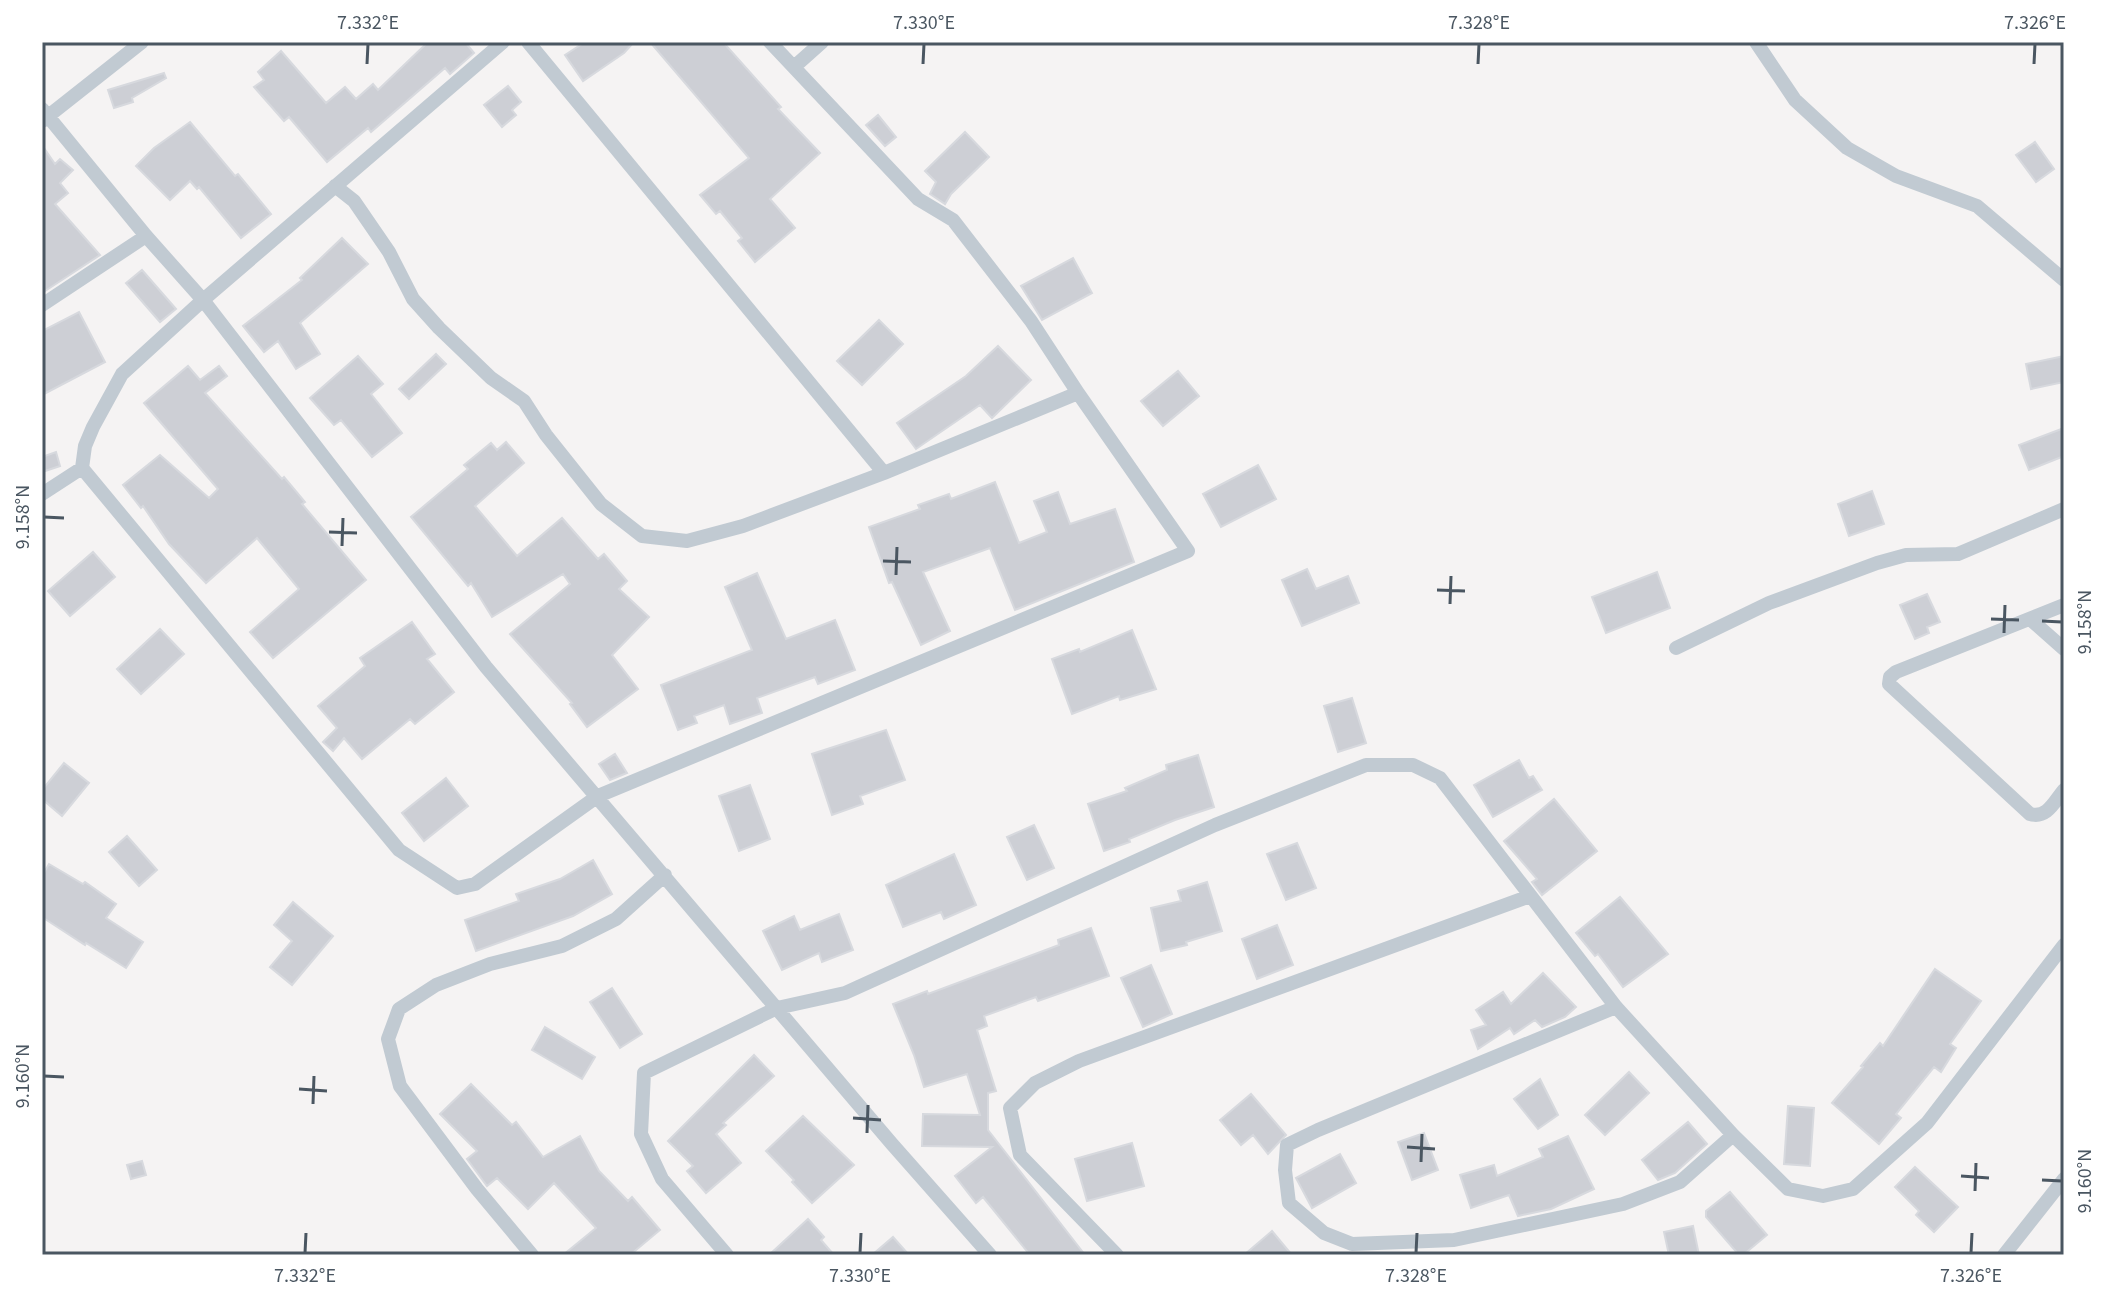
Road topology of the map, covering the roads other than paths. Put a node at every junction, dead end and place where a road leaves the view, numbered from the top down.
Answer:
1 (142, 42) edge
2 (503, 42) edge
3 (528, 42) edge
4 (770, 42) edge
5 (822, 42) edge
6 (1756, 42) edge
7 (794, 67) junction
8 (44, 116) edge
9 (335, 186) junction
10 (146, 236) junction
11 (2064, 280) edge
12 (203, 300) junction
13 (42, 305) edge
14 (1078, 393) junction
15 (82, 468) junction
16 (884, 473) junction
17 (42, 494) edge
18 (2064, 509) edge
19 (2064, 605) edge
20 (2030, 619) junction
21 (1676, 648) dead end
22 (2064, 649) edge
23 (2064, 790) edge
24 (598, 796) junction
25 (665, 875) junction
26 (1530, 896) junction
27 (2064, 945) edge
28 (1616, 1007) junction
29 (777, 1008) junction
30 (1733, 1135) junction
31 (2064, 1179) edge
32 (1386, 1249) edge
33 (532, 1255) edge
34 (727, 1255) edge
35 (990, 1255) edge
36 (1117, 1255) edge
37 (2004, 1255) edge

1 - 8 street
2 - 9 street
3 - 16 street
4 - 7 street
5 - 7 street
6 - 11 street
7 - 14 street
8 - 10 street
9 - 12 street
9 - 16 street
10 - 12 street
10 - 13 street
12 - 15 street
12 - 24 street
14 - 16 street
14 - 24 street
15 - 17 street
15 - 24 street
18 - 21 street
19 - 20 street
20 - 22 street
20 - 23 street
24 - 25 street
25 - 29 street
25 - 33 street
26 - 28 street
26 - 29 street
26 - 36 street
27 - 30 street
28 - 30 street
28 - 32 street
29 - 34 street
29 - 35 street
30 - 32 street
31 - 37 street

